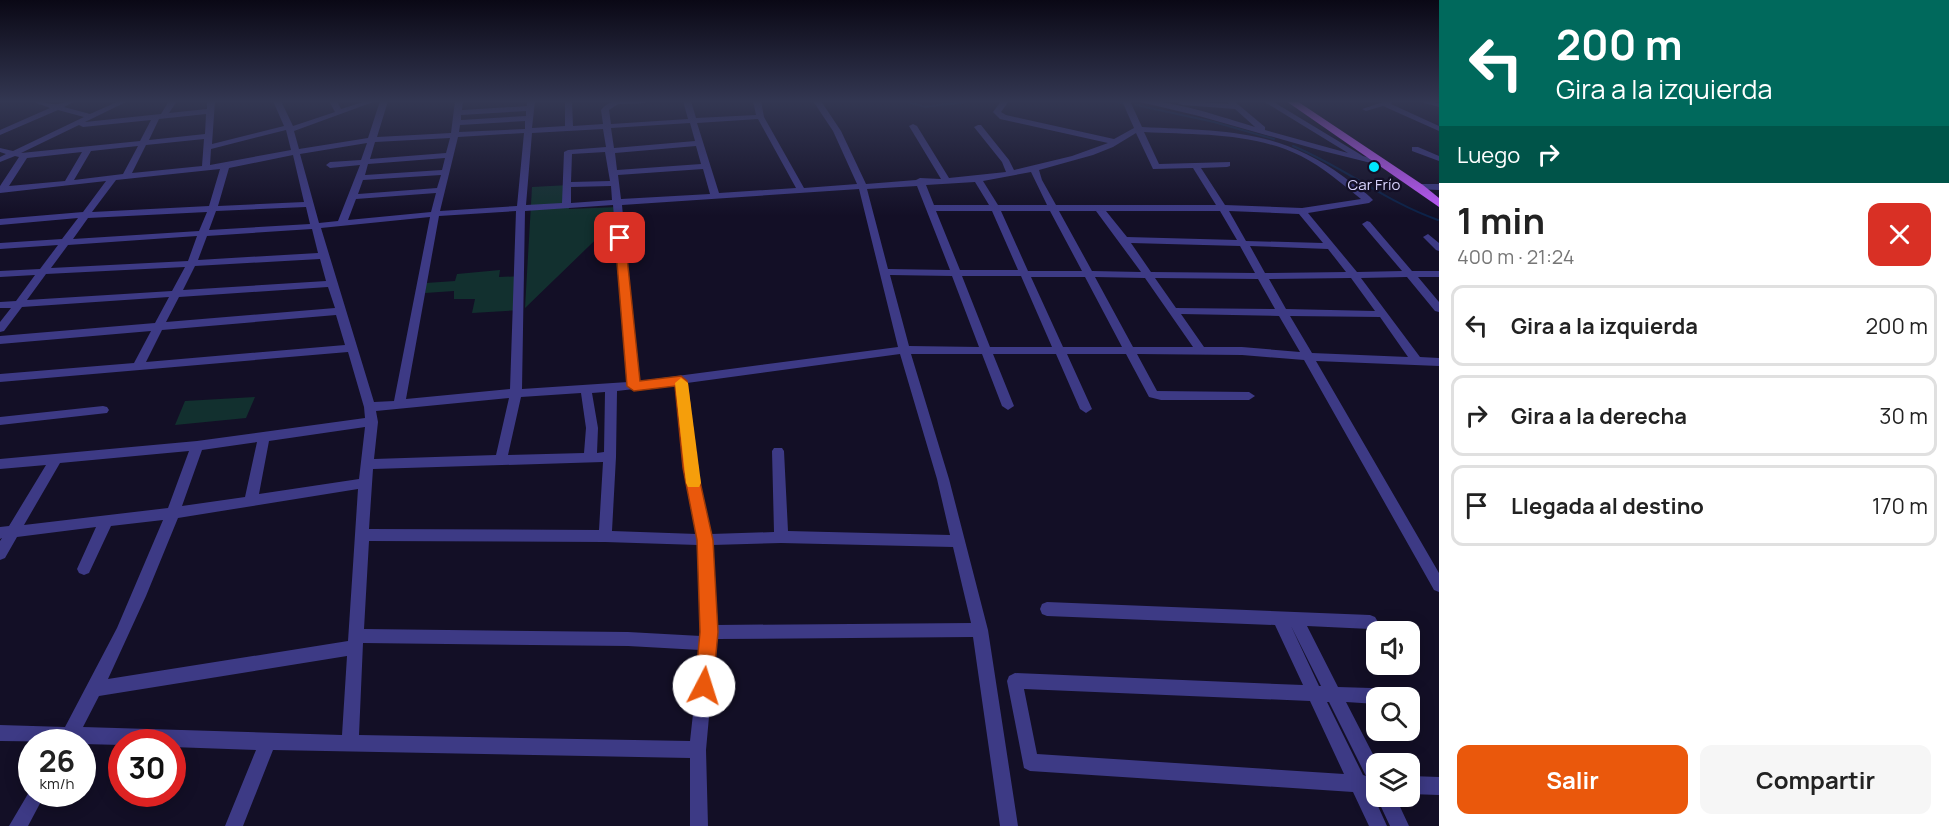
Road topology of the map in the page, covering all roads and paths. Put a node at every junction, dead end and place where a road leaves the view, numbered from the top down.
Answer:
1 (772, 139) edge
2 (45, 140) edge
3 (145, 140) edge
4 (175, 140) edge
5 (208, 140) edge
6 (242, 140) edge
7 (293, 140) edge
8 (372, 140) junction
9 (380, 140) edge
10 (454, 140) edge
11 (529, 140) edge
12 (608, 140) edge
13 (697, 140) edge
14 (841, 140) edge
15 (921, 140) edge
16 (988, 140) edge
17 (1105, 140) edge
18 (1119, 140) edge
19 (1144, 140) edge
20 (1273, 140) edge
21 (1281, 140) edge
22 (1331, 140) edge
23 (1348, 140) edge
24 (1116, 142) junction
25 (143, 143) junction
26 (698, 143) junction
27 (208, 147) junction
28 (89, 148) junction
29 (1415, 149) dead end
30 (0, 150) edge
31 (609, 150) junction
32 (13, 154) junction
33 (296, 154) junction
34 (450, 155) junction
35 (24, 156) junction
36 (1363, 159) junction
37 (1439, 159) edge
38 (0, 160) edge
39 (365, 161) junction
40 (1383, 163) junction
41 (330, 165) dead end
42 (1195, 165) junction
43 (1227, 165) dead end
44 (225, 166) junction
45 (705, 166) junction
46 (206, 167) junction
47 (1035, 170) junction
48 (447, 172) junction
49 (1011, 174) junction
50 (126, 177) junction
51 (113, 178) junction
52 (360, 178) junction
53 (614, 178) junction
54 (978, 179) junction
55 (945, 180) junction
56 (920, 181) junction
57 (68, 182) junction
58 (566, 185) junction
59 (862, 185) junction
60 (1419, 187) junction
61 (1439, 187) edge
62 (1, 190) edge
63 (441, 190) junction
64 (801, 190) junction
65 (714, 196) junction
66 (353, 197) junction
67 (616, 202) junction
68 (309, 204) junction
69 (1439, 204) edge
70 (566, 205) junction
71 (521, 208) junction
72 (929, 208) junction
73 (995, 208) junction
74 (1053, 208) junction
75 (1099, 208) junction
76 (1223, 209) junction
77 (212, 210) junction
78 (1302, 211) junction
79 (435, 214) junction
80 (84, 215) junction
81 (0, 222) edge
82 (342, 223) junction
83 (1367, 224) dead end
84 (317, 226) junction
85 (201, 235) junction
86 (1428, 237) dead end
87 (65, 240) junction
88 (1124, 240) junction
89 (1242, 242) junction
90 (0, 246) edge
91 (1332, 246) junction
92 (1439, 248) edge
93 (324, 256) junction
94 (191, 265) junction
95 (43, 271) junction
96 (883, 272) junction
97 (954, 272) junction
98 (1024, 273) junction
99 (0, 274) edge
100 (1089, 274) junction
101 (1149, 274) junction
102 (1408, 274) junction
103 (1439, 274) edge
104 (1354, 275) junction
105 (1262, 276) junction
106 (332, 284) junction
107 (177, 294) junction
108 (20, 304) junction
109 (0, 305) edge
110 (1439, 309) edge
111 (341, 311) junction
112 (1174, 311) junction
113 (1283, 312) junction
114 (1382, 314) junction
115 (158, 327) junction
116 (0, 329) edge
117 (0, 340) edge
118 (353, 348) junction
119 (984, 349) junction
120 (904, 350) junction
121 (1058, 350) junction
122 (1131, 350) junction
123 (1201, 351) junction
124 (1309, 357) junction
125 (1417, 361) junction
126 (1439, 362) edge
127 (138, 366) junction
128 (0, 378) edge
129 (681, 381) junction
130 (634, 386) junction
131 (611, 388) junction
132 (586, 389) junction
133 (516, 393) junction
134 (1249, 396) dead end
135 (399, 403) junction
136 (1008, 406) dead end
137 (1086, 409) dead end
138 (103, 410) dead end
139 (371, 414) junction
140 (0, 421) edge
141 (264, 436) junction
142 (197, 446) junction
143 (778, 451) dead end
144 (590, 457) junction
145 (610, 457) junction
146 (55, 460) junction
147 (501, 460) junction
148 (0, 464) edge
149 (366, 464) junction
150 (364, 483) junction
151 (251, 501) junction
152 (174, 513) junction
153 (106, 521) junction
154 (7, 532) edge
155 (361, 535) junction
156 (605, 536) junction
157 (782, 537) junction
158 (705, 540) junction
159 (959, 541) junction
160 (0, 554) edge
161 (84, 569) dead end
162 (1439, 586) edge
163 (1047, 609) dead end
164 (1287, 618) junction
165 (1366, 622) edge
166 (980, 630) junction
167 (708, 638) junction
168 (356, 642) junction
169 (93, 689) junction
170 (1314, 694) junction
171 (1334, 695) junction
172 (1366, 696) edge
173 (72, 729) edge
174 (0, 733) edge
175 (18, 735) edge
176 (96, 739) edge
177 (268, 742) junction
178 (350, 744) junction
179 (698, 750) junction
180 (1366, 760) edge
181 (1366, 783) edge
182 (1358, 784) junction
183 (1420, 785) edge
184 (1439, 786) edge
185 (29, 807) edge
186 (1391, 807) edge
187 (18, 826) edge
188 (234, 826) edge
189 (699, 826) edge
190 (1009, 826) edge
191 (1378, 826) edge
192 (1401, 826) edge

1 - 64 street
2 - 32 street
3 - 25 street
4 - 25 street
5 - 27 street
6 - 27 street
7 - 33 street
8 - 9 street
8 - 33 street
8 - 39 street
10 - 34 street
11 - 71 street
12 - 31 street
13 - 26 street
14 - 59 street
15 - 55 street
16 - 49 street
17 - 24 street
18 - 24 street
19 - 42 street
20 - 78 street
21 - 36 street
22 - 36 street
23 - 40 main road
24 - 47 street
25 - 28 street
25 - 50 street
26 - 31 street
26 - 45 street
27 - 46 street
28 - 35 street
28 - 57 street
29 - 37 street
30 - 32 street
31 - 53 street
31 - 58 street
32 - 35 street
32 - 38 street
33 - 44 street
33 - 68 street
34 - 39 street
34 - 48 street
35 - 62 street
36 - 40 street
39 - 41 street
39 - 52 street
40 - 60 main road
42 - 43 street
42 - 76 street
44 - 46 street
44 - 77 street
45 - 53 street
45 - 65 street
46 - 50 street
47 - 49 street
47 - 74 street
48 - 52 street
48 - 63 street
49 - 54 street
50 - 51 street
51 - 57 street
51 - 80 street
52 - 66 street
53 - 58 street
53 - 67 street
54 - 55 street
54 - 73 street
55 - 56 street
56 - 59 street
56 - 72 street
57 - 62 street
58 - 70 street
59 - 64 street
59 - 96 street
60 - 61 street
60 - 69 main road
63 - 66 street
63 - 79 street
64 - 65 street
65 - 67 street
66 - 82 street
67 - 70 street
67 - 130 street
68 - 77 street
68 - 84 street
70 - 71 street
71 - 79 street
71 - 133 street
72 - 73 street
72 - 97 street
73 - 74 street
73 - 98 street
74 - 75 street
74 - 100 street
75 - 76 street
75 - 88 street
76 - 78 street
76 - 89 street
77 - 80 street
77 - 85 street
78 - 91 street
79 - 82 street
79 - 135 street
80 - 81 street
80 - 87 street
82 - 84 street
83 - 102 street
84 - 85 street
84 - 93 street
85 - 87 street
85 - 94 street
86 - 92 street
87 - 90 street
87 - 95 street
88 - 89 street
88 - 101 street
89 - 91 street
89 - 105 street
91 - 104 street
93 - 94 street
93 - 106 street
94 - 95 street
94 - 107 street
95 - 99 street
95 - 108 street
96 - 97 street
96 - 120 street
97 - 98 street
97 - 119 street
98 - 100 street
98 - 121 street
100 - 101 street
100 - 122 street
101 - 105 street
101 - 112 street
102 - 103 street
102 - 104 street
102 - 110 street
104 - 105 street
104 - 114 street
105 - 113 street
106 - 107 street
106 - 111 street
107 - 108 street
107 - 115 street
108 - 109 street
108 - 116 street
111 - 115 street
111 - 118 street
112 - 113 street
112 - 123 street
113 - 114 street
113 - 124 street
114 - 125 street
115 - 117 street
115 - 127 street
118 - 127 street
118 - 139 street
119 - 120 street
119 - 121 street
119 - 136 street
120 - 129 street
120 - 159 street
121 - 122 street
121 - 137 street
122 - 123 street
122 - 134 street
123 - 124 street
124 - 125 street
124 - 162 street
125 - 126 street
127 - 128 street
129 - 130 street
129 - 158 street
130 - 131 street
131 - 132 street
131 - 145 street
132 - 133 street
132 - 144 street
133 - 135 street
133 - 147 street
135 - 139 street
138 - 140 street
139 - 141 street
139 - 149 street
141 - 142 street
141 - 151 street
142 - 146 street
142 - 152 street
143 - 157 street
144 - 145 street
144 - 147 street
145 - 156 street
146 - 148 street
146 - 154 street
147 - 149 street
149 - 150 street
150 - 151 street
150 - 155 street
151 - 152 street
152 - 153 street
152 - 169 street
153 - 154 street
153 - 161 street
154 - 160 street
155 - 156 street
155 - 168 street
156 - 158 street
157 - 158 street
157 - 159 street
158 - 167 street
159 - 166 street
163 - 164 street
164 - 165 street
164 - 170 street
164 - 171 street
166 - 167 street
166 - 190 street
167 - 168 street
167 - 179 street
168 - 169 street
168 - 178 street
169 - 173 street
170 - 171 street
170 - 182 street
170 - 182 street
171 - 172 street
171 - 180 street
174 - 175 street
176 - 177 street
177 - 178 street
177 - 188 street
178 - 179 street
179 - 189 street
181 - 182 street
182 - 191 street
183 - 184 street
185 - 187 street
186 - 192 street

